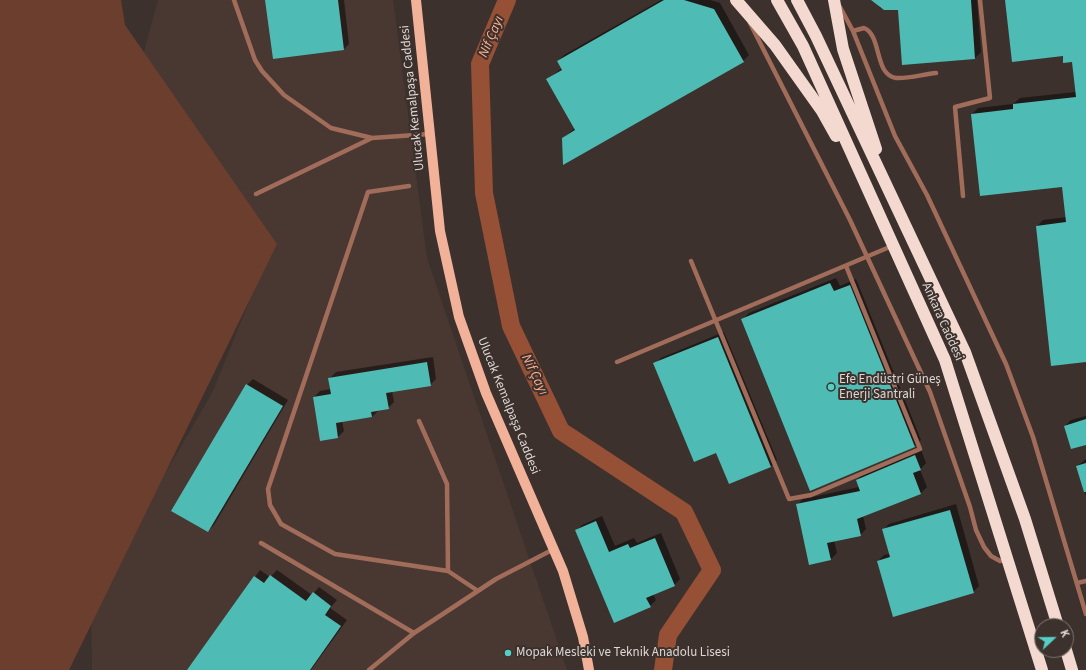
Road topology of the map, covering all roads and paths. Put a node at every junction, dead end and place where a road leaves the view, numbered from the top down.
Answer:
1 (234, 0) edge
2 (416, 0) edge
3 (777, 0) edge
4 (797, 0) edge
5 (835, 0) edge
6 (980, 0) edge
7 (739, 4) edge
8 (853, 31) junction
9 (936, 73) dead end
10 (430, 134) junction
11 (372, 138) junction
12 (409, 186) dead end
13 (256, 194) dead end
14 (869, 194) junction
15 (963, 196) dead end
16 (895, 205) junction
17 (892, 246) junction
18 (867, 257) junction
19 (691, 261) dead end
20 (846, 266) junction
21 (716, 320) junction
22 (617, 362) dead end
23 (419, 421) dead end
24 (261, 543) dead end
25 (554, 549) junction
26 (1009, 560) junction
27 (448, 571) junction
28 (1086, 580) edge
29 (1078, 583) junction
30 (478, 591) junction
31 (1086, 614) edge
32 (1056, 618) edge
33 (414, 633) junction
34 (1068, 658) edge
35 (379, 662) junction
36 (369, 670) edge
37 (375, 670) edge
38 (589, 670) edge
39 (1042, 670) edge
40 (1072, 670) edge

1 - 11 lane
2 - 10 main road, Ulucak Kemalpaşa Caddesi
3 - 14 highway, Ankara Caddesi
4 - 16 highway, Ankara Caddesi
5 - 8 lane
5 - 16 highway
6 - 15 lane
7 - 14 highway
7 - 18 lane
8 - 9 lane
8 - 29 lane
10 - 11 lane
10 - 25 main road, Ulucak Kemalpaşa Caddesi
11 - 13 lane
12 - 27 lane
14 - 17 highway, Ankara Caddesi
16 - 32 highway, Ankara Caddesi
17 - 18 lane
17 - 26 highway, Ankara Caddesi
18 - 20 lane
18 - 26 lane
19 - 21 lane
20 - 21 lane
20 - 21 lane
21 - 22 lane
23 - 27 lane
24 - 33 lane
25 - 30 lane
25 - 38 main road, Ulucak Kemalpaşa Caddesi
26 - 39 highway, Ankara Caddesi
27 - 30 lane
28 - 29 lane
29 - 31 lane
30 - 33 lane
33 - 35 lane
34 - 40 highway
35 - 36 lane
35 - 37 lane

